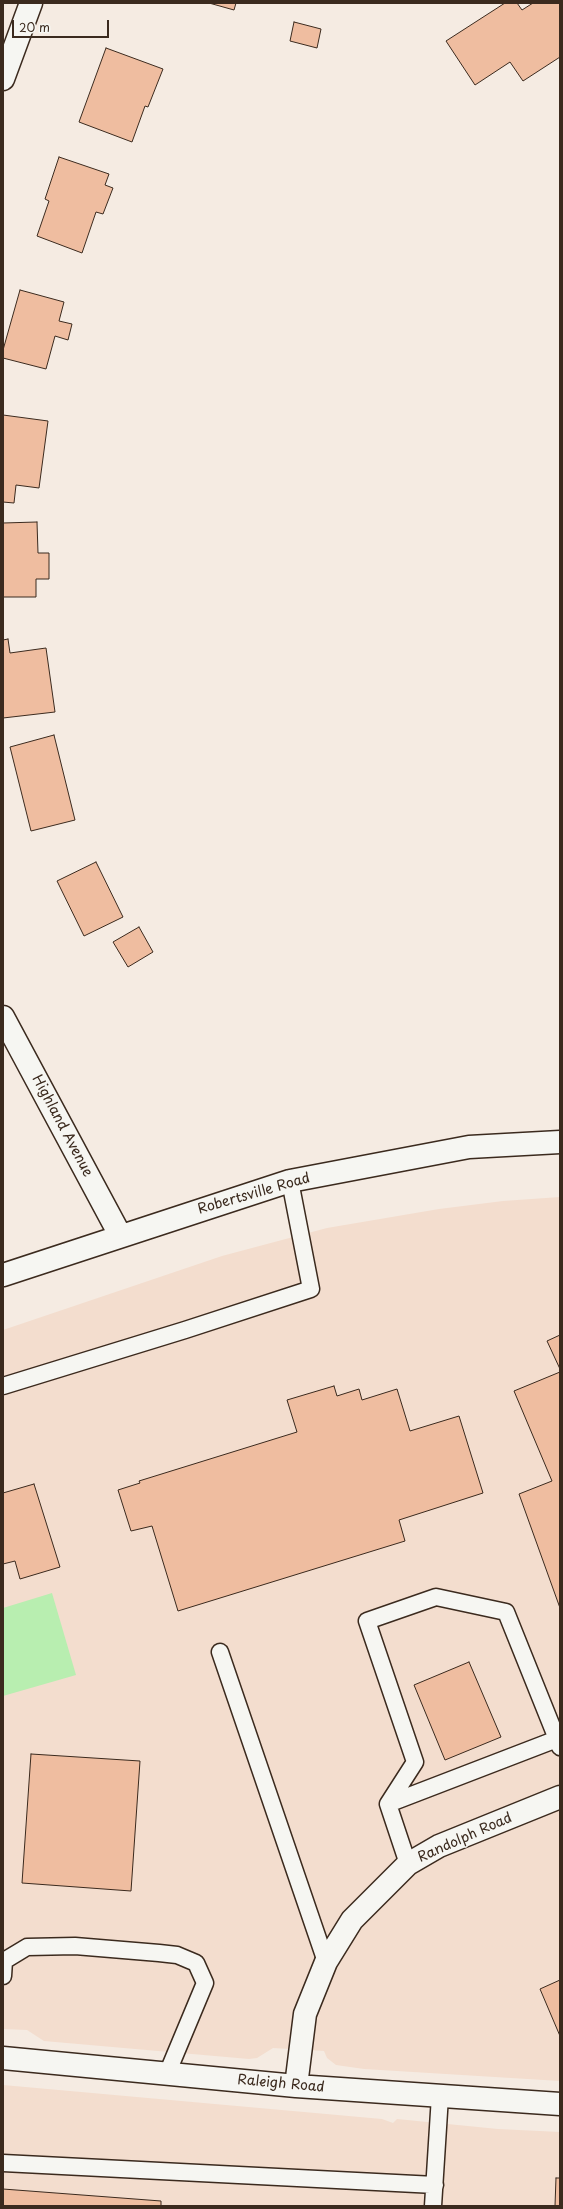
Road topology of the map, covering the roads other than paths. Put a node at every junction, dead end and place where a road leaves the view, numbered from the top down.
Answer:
1 (31, 3) edge
2 (3, 79) edge
3 (3, 1017) edge
4 (560, 1142) edge
5 (290, 1180) junction
6 (120, 1235) junction
7 (3, 1275) edge
8 (3, 1386) edge
9 (220, 1652) dead end
10 (558, 1743) edge
11 (560, 1797) edge
12 (388, 1804) junction
13 (408, 1864) junction
14 (326, 1962) junction
15 (3, 1976) edge
16 (3, 2058) edge
17 (166, 2074) junction
18 (296, 2086) junction
19 (440, 2096) junction
20 (560, 2104) edge
21 (3, 2163) edge
22 (435, 2185) junction
23 (433, 2206) edge

1 - 2 street
3 - 6 street, Highland Avenue
4 - 5 street, Robertsville Road
5 - 6 street, Robertsville Road
5 - 8 lane
6 - 7 street, Robertsville Road
9 - 14 lane
10 - 12 lane
10 - 12 lane
11 - 13 street, Randolph Road
12 - 13 lane
13 - 14 street, Randolph Road
14 - 18 street, Randolph Road
15 - 17 lane
16 - 17 street, Raleigh Road
17 - 18 street, Raleigh Road
18 - 19 street, Raleigh Road
19 - 20 street, Raleigh Road
19 - 22 lane
21 - 22 lane
22 - 23 lane

